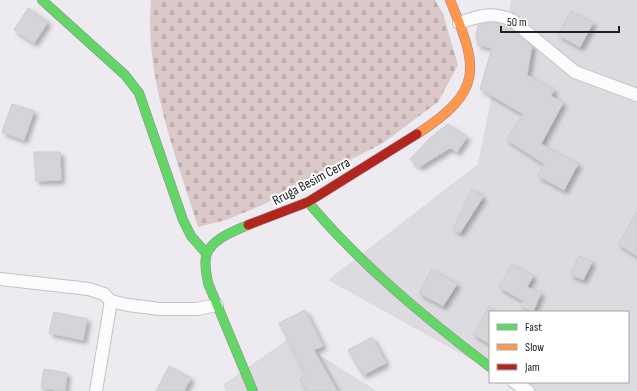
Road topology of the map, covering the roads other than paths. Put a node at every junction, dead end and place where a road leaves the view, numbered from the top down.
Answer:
1 (42, 0) edge
2 (450, 0) edge
3 (459, 23) junction
4 (637, 95) edge
5 (308, 202) junction
6 (206, 253) junction
7 (0, 279) edge
8 (110, 301) junction
9 (217, 305) junction
10 (489, 366) edge
11 (516, 383) edge
12 (96, 391) edge
13 (253, 391) edge
14 (528, 391) edge

1 - 6 street
2 - 3 street, Rruga Besim Cerra
3 - 4 street
3 - 5 street, Rruga Besim Cerra
5 - 6 street, Rruga Besim Cerra
5 - 10 street
6 - 9 street
7 - 8 street
8 - 9 street
8 - 12 street
9 - 13 street
11 - 14 street

